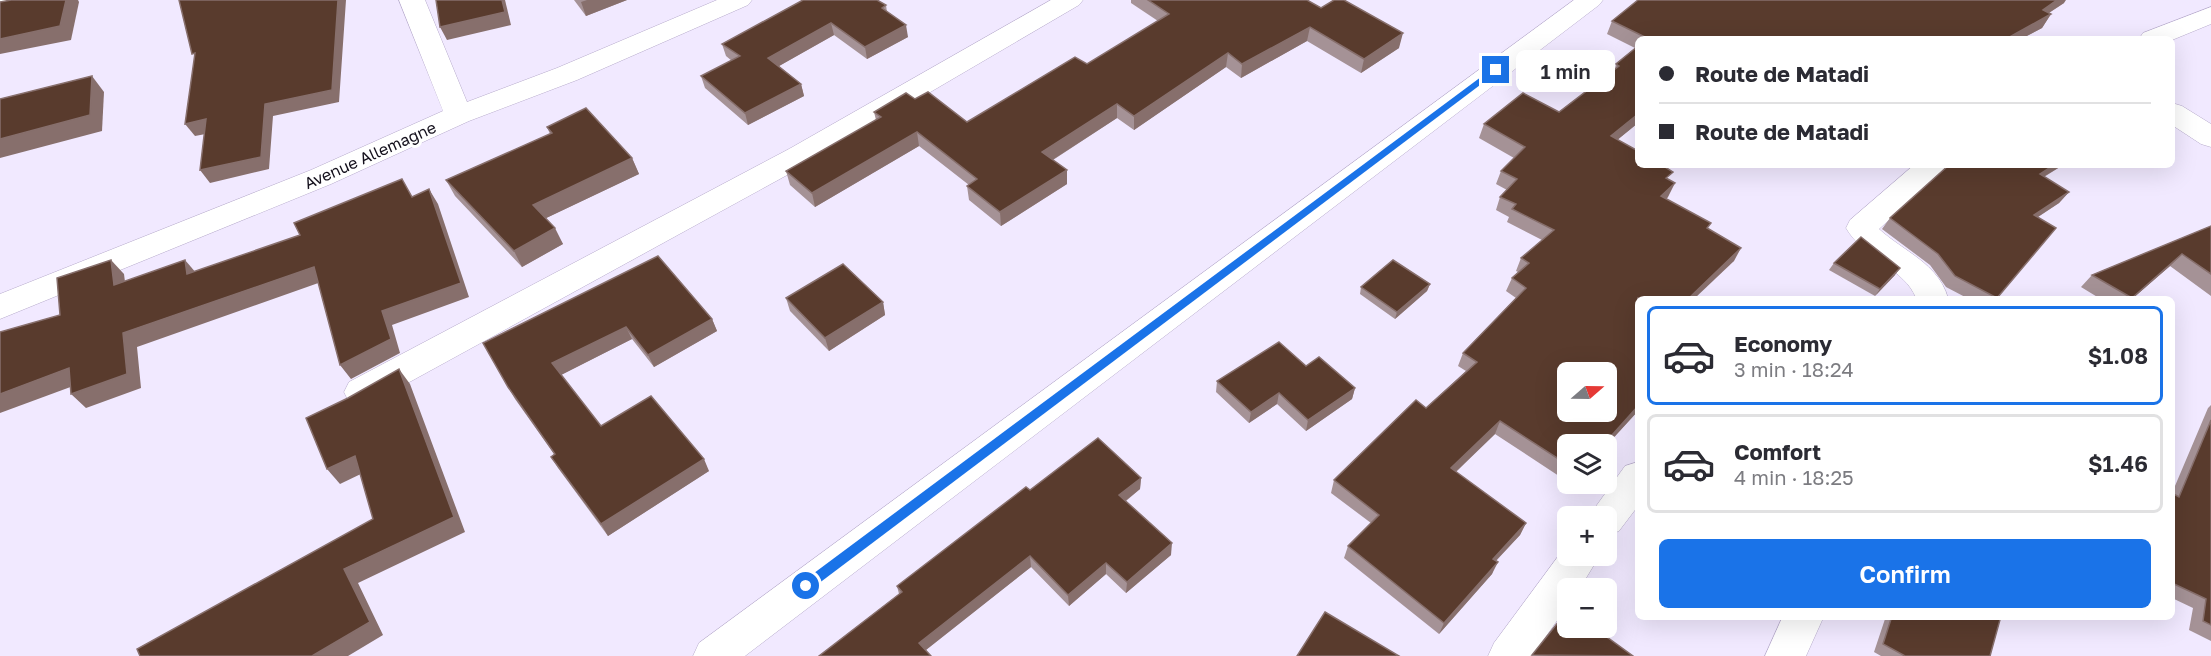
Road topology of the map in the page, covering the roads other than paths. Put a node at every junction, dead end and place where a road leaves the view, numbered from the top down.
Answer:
1 (411, 0) edge
2 (739, 0) edge
3 (1070, 0) edge
4 (1590, 0) edge
5 (2211, 15) edge
6 (2159, 36) edge
7 (2175, 114) edge
8 (459, 115) junction
9 (2211, 137) edge
10 (1929, 168) edge
11 (1932, 296) edge
12 (0, 308) edge
13 (334, 406) edge
14 (1635, 481) edge
15 (1616, 506) edge
16 (1573, 566) edge
17 (1802, 620) edge
18 (712, 656) edge
19 (1508, 656) edge
20 (1785, 656) edge

1 - 8 main road
2 - 8 main road, Avenue Allemagne
3 - 13 main road
4 - 18 main road
5 - 6 main road
7 - 9 main road
8 - 12 main road, Avenue Allemagne
10 - 11 main road
14 - 15 main road
16 - 19 main road
17 - 20 main road

